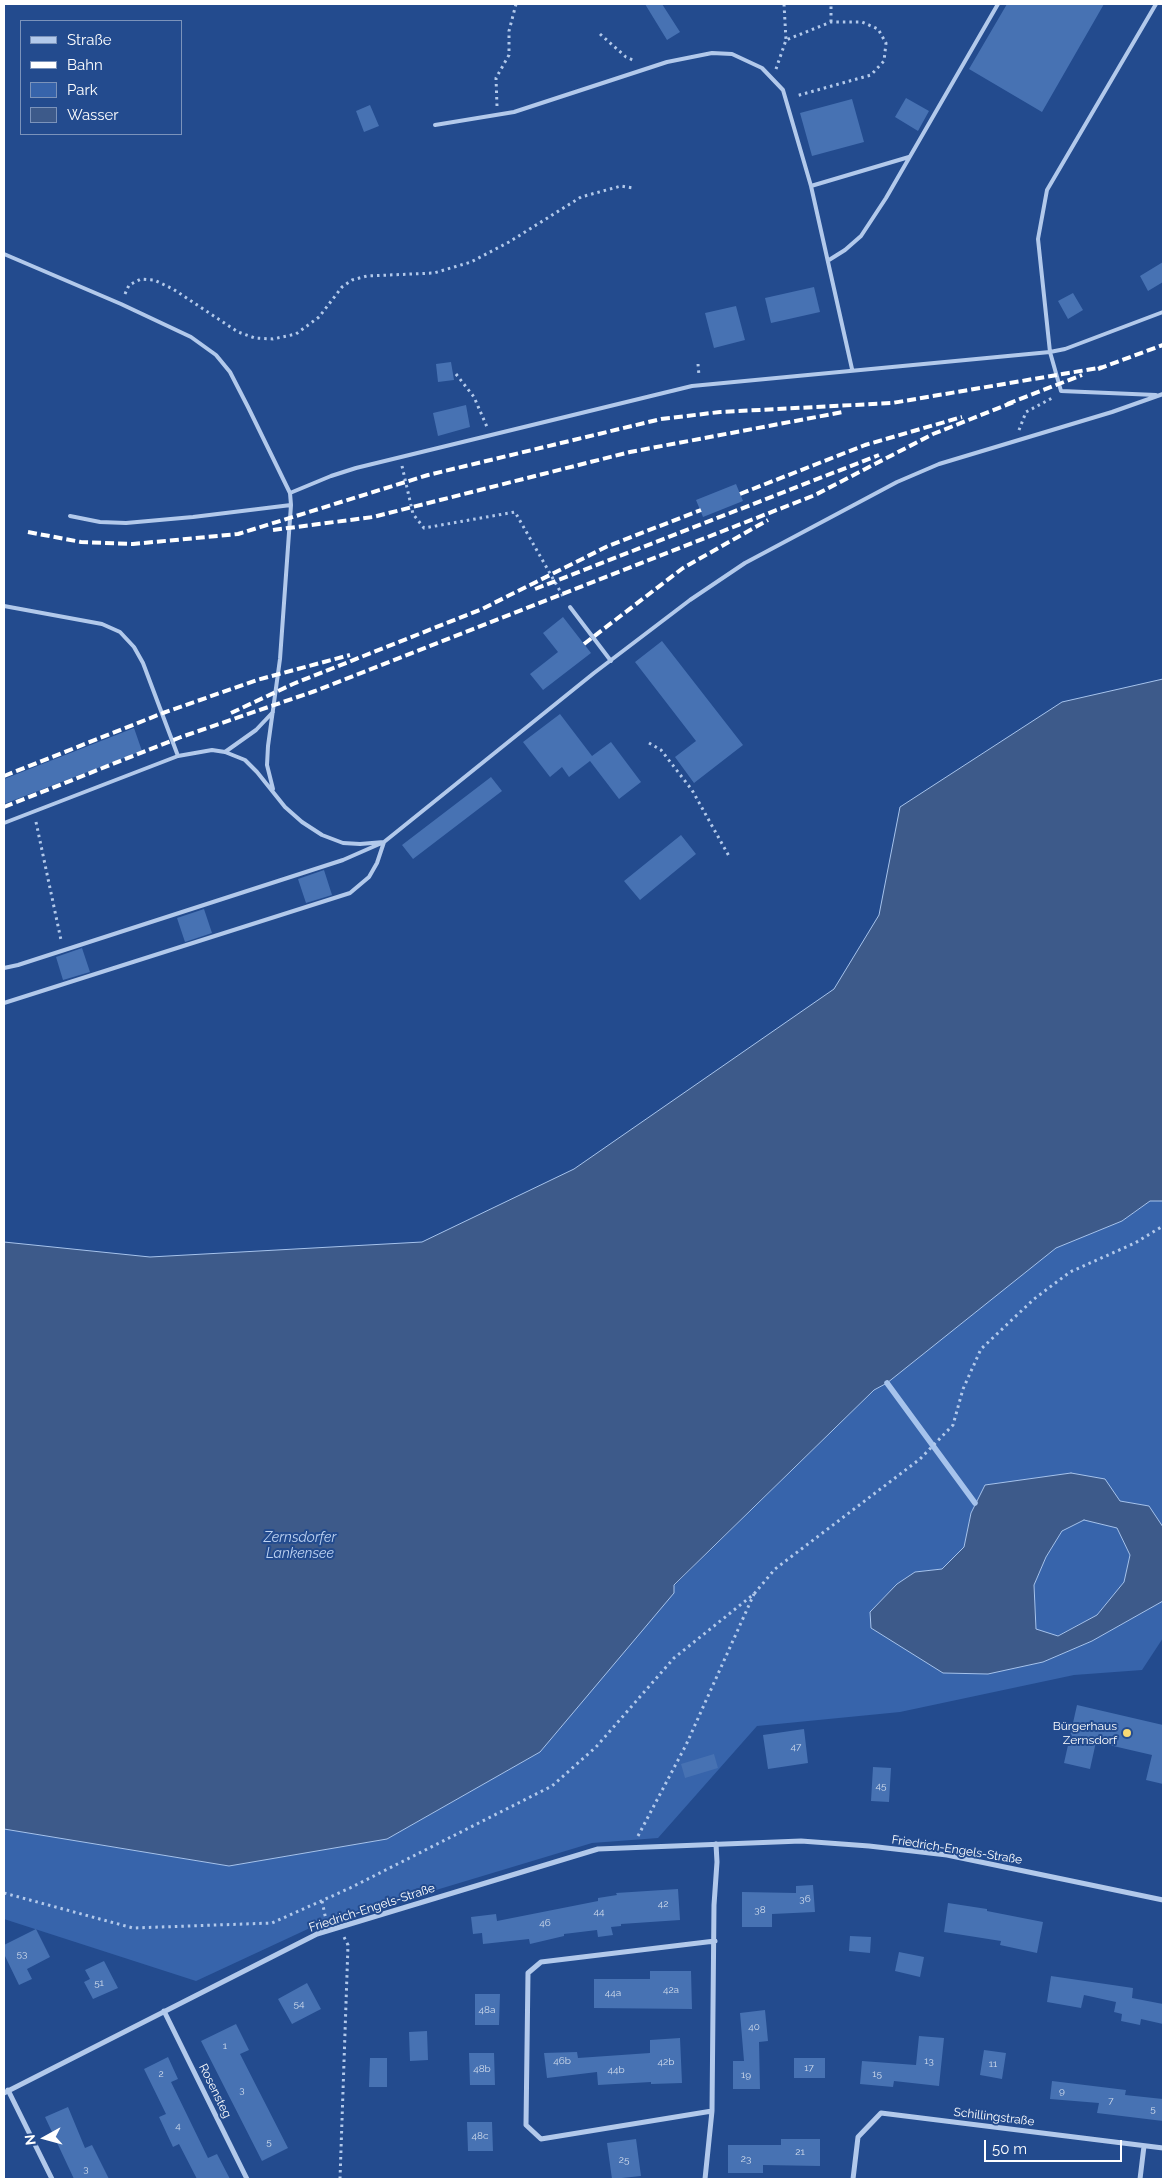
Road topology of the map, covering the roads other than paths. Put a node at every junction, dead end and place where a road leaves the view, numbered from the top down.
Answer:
1 (998, 4) edge
2 (1156, 4) edge
3 (435, 125) dead end
4 (909, 157) junction
5 (811, 186) junction
6 (4, 254) edge
7 (829, 260) junction
8 (1163, 312) edge
9 (1050, 352) junction
10 (852, 370) junction
11 (1162, 394) edge
12 (290, 493) junction
13 (291, 504) junction
14 (70, 516) dead end
15 (4, 606) edge
16 (570, 608) road end
17 (611, 660) junction
18 (273, 712) junction
19 (225, 752) junction
20 (178, 756) junction
21 (273, 791) junction
22 (4, 823) edge
23 (384, 842) junction
24 (4, 968) edge
25 (4, 1002) edge
26 (716, 1844) junction
27 (1163, 1900) edge
28 (715, 1941) junction
29 (164, 2011) junction
30 (6, 2092) edge
31 (712, 2111) junction
32 (1144, 2146) junction
33 (1163, 2148) edge
34 (52, 2179) edge
35 (247, 2179) edge
36 (705, 2179) edge
37 (854, 2179) edge
38 (1140, 2179) edge

1 - 4 lane
2 - 9 lane
3 - 5 lane
4 - 5 lane
4 - 7 lane
5 - 7 lane
6 - 12 lane
7 - 10 lane
8 - 9 lane
9 - 10 lane
9 - 11 lane
10 - 12 lane
11 - 17 lane
12 - 13 lane
13 - 14 lane
13 - 18 lane
15 - 20 lane
16 - 17 lane
17 - 23 lane
18 - 19 lane
18 - 21 lane
19 - 20 lane
19 - 21 lane
20 - 22 lane
21 - 23 lane
23 - 24 lane
23 - 25 lane
26 - 27 street, Friedrich-Engels-Straße
26 - 28 street
26 - 29 street, Friedrich-Engels-Straße
28 - 31 street
28 - 31 street
29 - 30 street, Friedrich-Engels-Straße
29 - 35 street, Rosensteg
30 - 34 street
31 - 36 street
32 - 33 street, Schillingstraße
32 - 37 street, Schillingstraße
32 - 38 street

